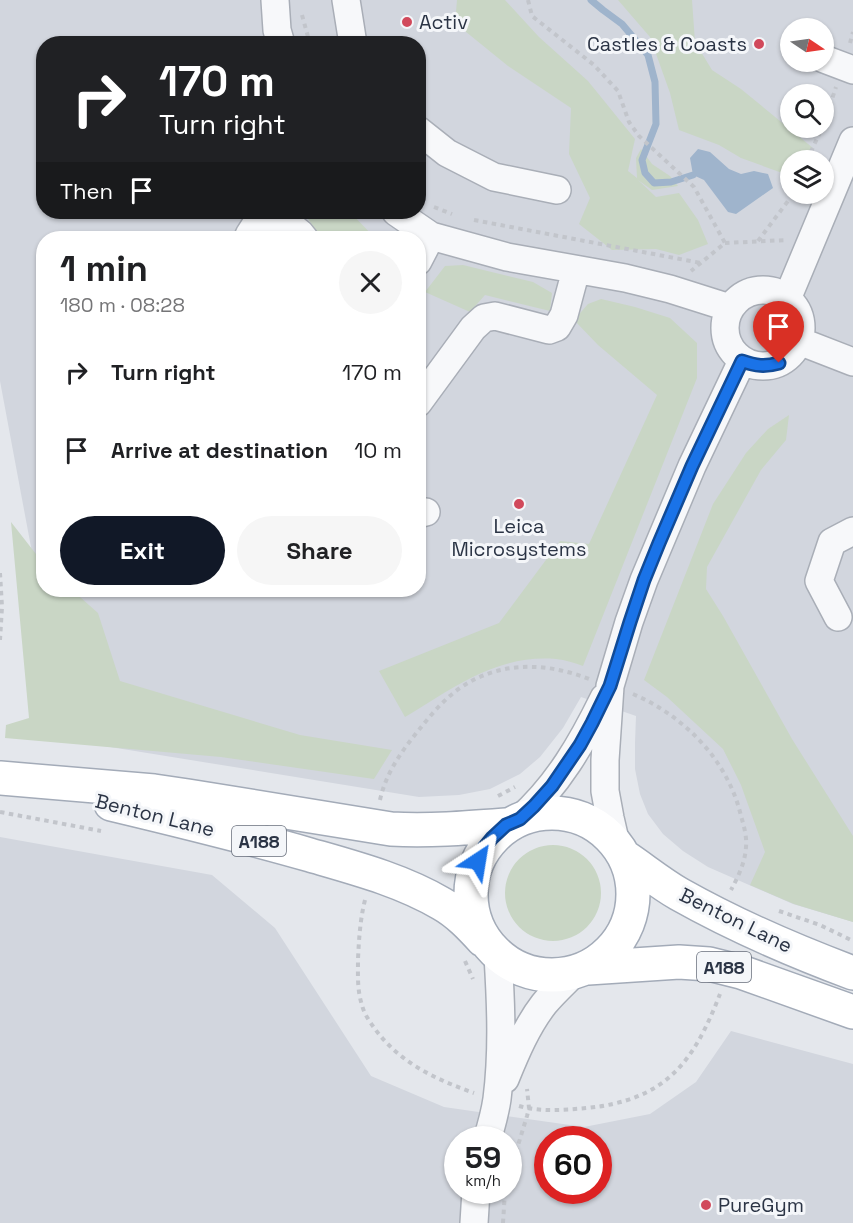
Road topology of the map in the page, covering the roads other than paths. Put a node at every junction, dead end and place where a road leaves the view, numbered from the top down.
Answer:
1 (275, 0) edge
2 (346, 0) edge
3 (279, 36) edge
4 (352, 36) edge
5 (834, 63) edge
6 (853, 70) edge
7 (426, 136) edge
8 (853, 141) edge
9 (557, 190) dead end
10 (406, 219) edge
11 (252, 231) edge
12 (295, 231) edge
13 (424, 231) edge
14 (426, 233) edge
15 (431, 236) junction
16 (426, 246) edge
17 (576, 270) junction
18 (787, 298) junction
19 (730, 308) junction
20 (799, 341) junction
21 (742, 361) junction
22 (853, 362) edge
23 (426, 392) edge
24 (853, 531) edge
25 (838, 618) dead end
26 (610, 686) junction
27 (8, 779) edge
28 (506, 814) junction
29 (621, 851) junction
30 (482, 952) junction
31 (581, 970) junction
32 (853, 973) edge
33 (853, 1012) edge
34 (497, 1100) junction
35 (490, 1126) edge
36 (475, 1204) edge
37 (474, 1223) edge

1 - 3 street
2 - 4 street
5 - 6 street
7 - 9 street
8 - 18 street
10 - 13 street
11 - 12 street
14 - 15 street
15 - 16 street
15 - 17 street
17 - 19 street
17 - 23 street
18 - 19 street
18 - 20 street
19 - 21 street
20 - 21 street
20 - 22 street
21 - 26 street
24 - 25 street
26 - 28 street
26 - 29 street
27 - 28 main road, Benton Lane / A188
27 - 30 main road, Benton Lane / A188
28 - 29 main road, A188
28 - 30 main road
29 - 31 main road
29 - 32 main road, Benton Lane / A188
30 - 31 main road, A188
30 - 34 street
31 - 33 main road, Benton Lane / A188
31 - 34 street
34 - 35 street
36 - 37 street

